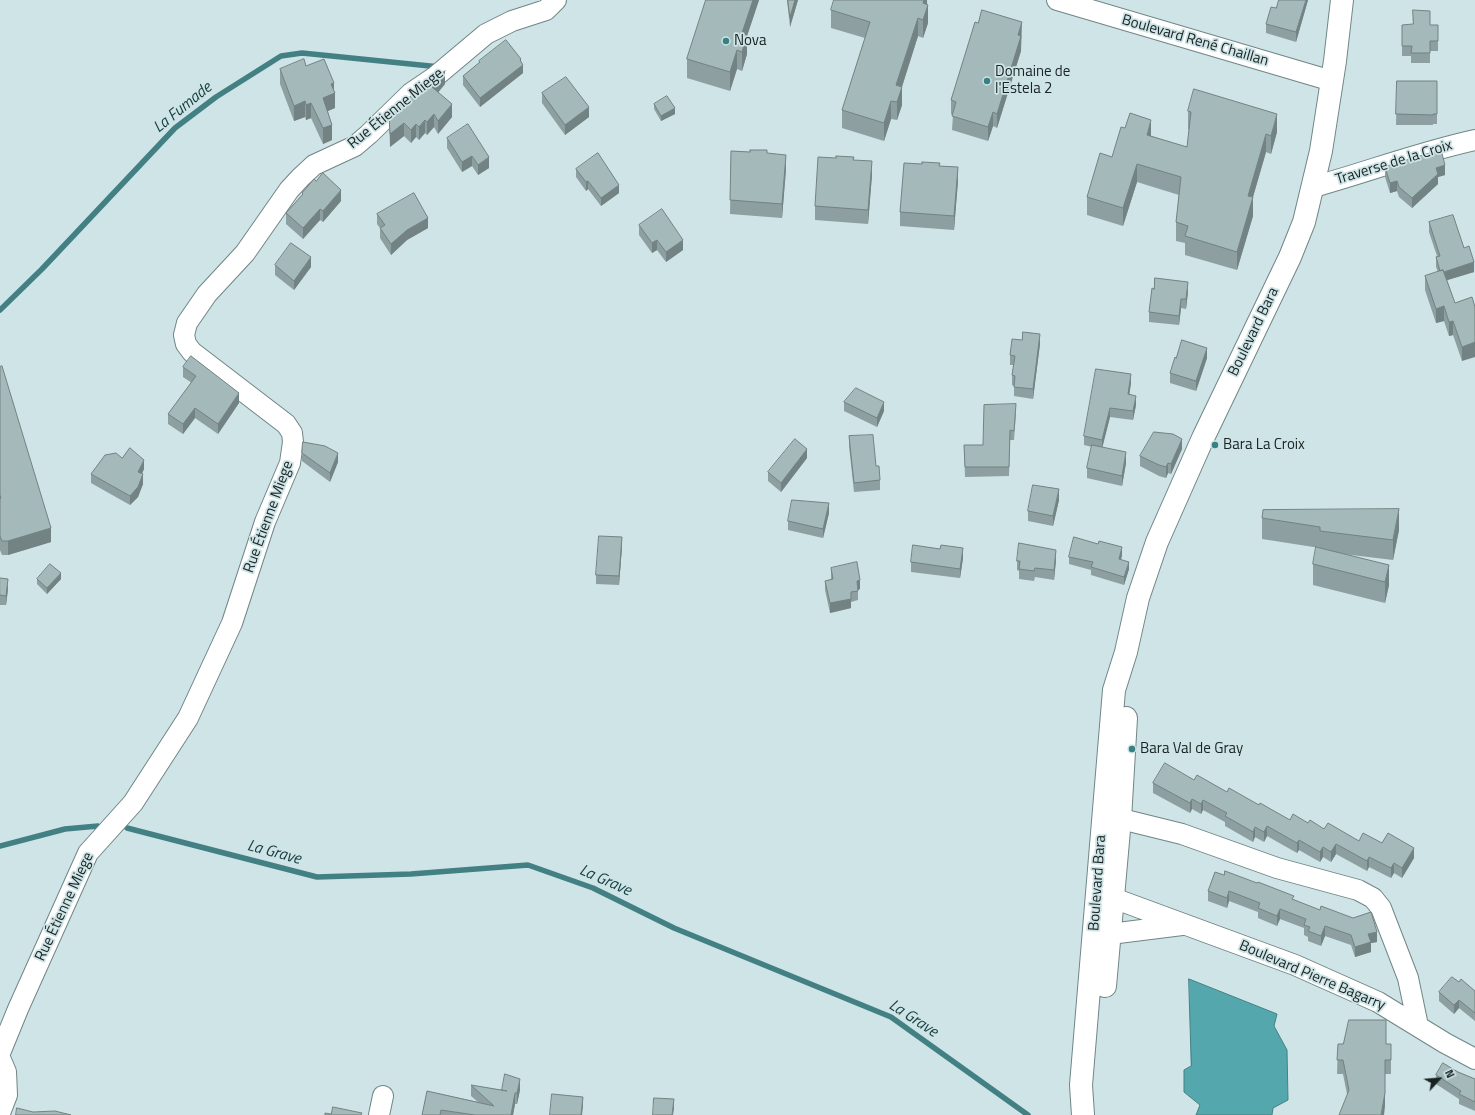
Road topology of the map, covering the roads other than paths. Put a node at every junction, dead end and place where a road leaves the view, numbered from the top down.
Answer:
1 (556, 0) edge
2 (1057, 0) edge
3 (1342, 0) edge
4 (1332, 80) junction
5 (1475, 140) edge
6 (1313, 187) junction
7 (1111, 817) junction
8 (1105, 896) junction
9 (1186, 925) junction
10 (1102, 933) junction
11 (1418, 1026) junction
12 (0, 1053) edge
13 (0, 1058) edge
14 (1475, 1059) edge
15 (383, 1096) dead end
16 (0, 1113) edge
17 (379, 1115) edge
18 (1084, 1115) edge
19 (1089, 1115) edge

1 - 12 street, Rue Étienne Miege
2 - 4 street, Boulevard René Chaillan
3 - 4 street, Boulevard Bara
4 - 6 street, Boulevard Bara
5 - 6 street, Traverse de la Croix
6 - 7 street, Boulevard Bara
7 - 8 street, Boulevard Bara
7 - 11 street
8 - 9 street, Boulevard Pierre Bagarry
8 - 10 street, Boulevard Bara
9 - 10 street, Boulevard Pierre Bagarry
9 - 11 street, Boulevard Pierre Bagarry
10 - 18 street, Boulevard Bara
10 - 19 street, Boulevard Bara
11 - 14 street, Boulevard Pierre Bagarry
13 - 16 street
15 - 17 street

